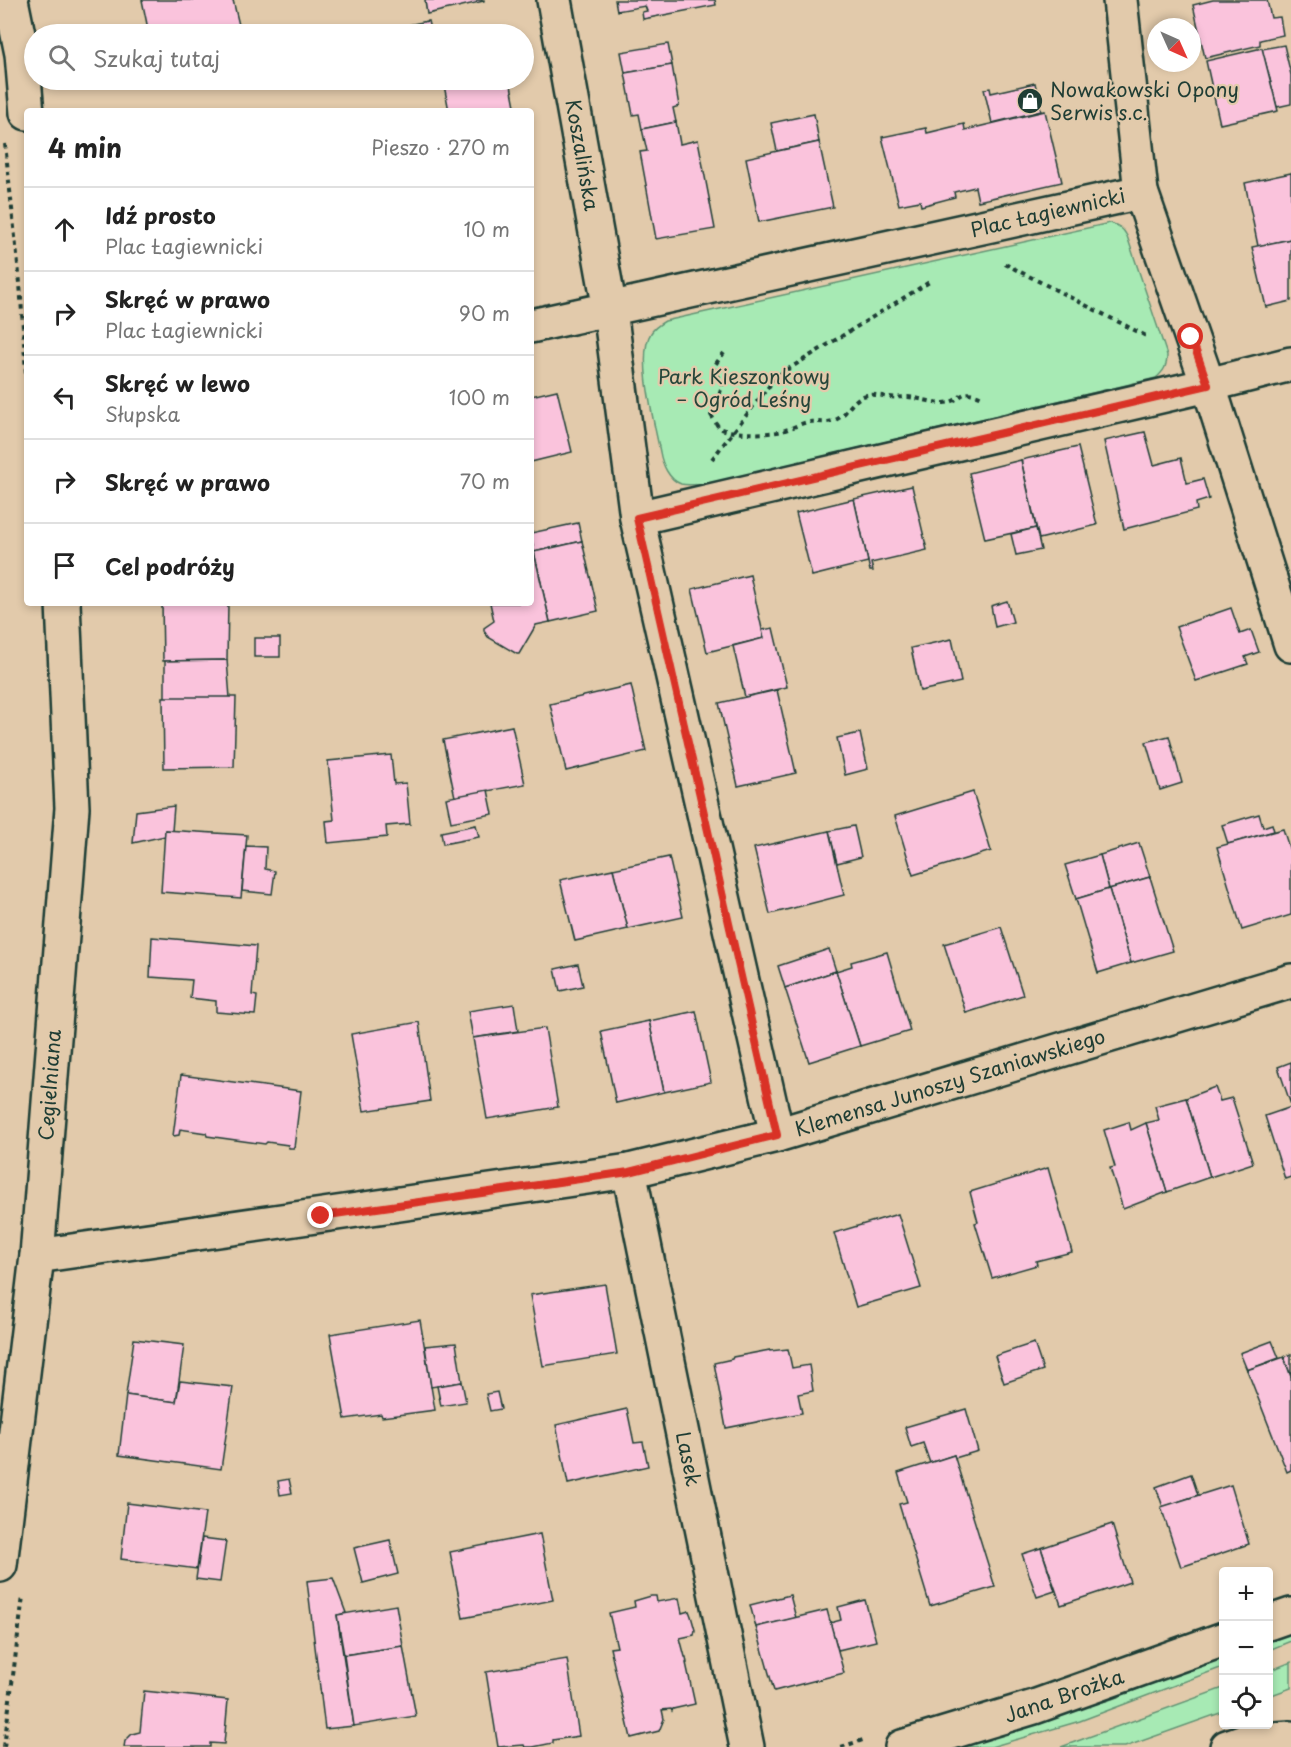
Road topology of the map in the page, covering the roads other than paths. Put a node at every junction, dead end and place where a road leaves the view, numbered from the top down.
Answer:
1 (12, 0) edge
2 (554, 0) edge
3 (1120, 0) edge
4 (24, 77) edge
5 (25, 90) edge
6 (27, 108) edge
7 (1141, 192) junction
8 (610, 310) junction
9 (534, 325) edge
10 (1291, 364) edge
11 (1208, 385) junction
12 (637, 518) junction
13 (63, 606) edge
14 (1291, 645) edge
15 (1291, 981) edge
16 (777, 1135) junction
17 (629, 1172) junction
18 (37, 1256) junction
19 (0, 1565) edge
20 (1291, 1615) edge
21 (1273, 1622) edge
22 (1219, 1641) edge
23 (1291, 1738) edge
24 (747, 1747) edge
25 (902, 1747) edge
26 (1227, 1747) edge

1 - 4 street
2 - 8 street, Koszalińska
3 - 7 street
5 - 6 street
7 - 8 street, Plac Łagiewnicki
7 - 11 street, Plac Łagiewnicki
8 - 9 street, Plac Łagiewnicki
8 - 12 street
10 - 11 street
11 - 12 street
11 - 14 street, Plac Łagiewnicki
12 - 16 street
13 - 18 street, Cegielniana
15 - 16 street, Klemensa Junoszy Szaniawskiego
16 - 17 street, Klemensa Junoszy Szaniawskiego
17 - 18 street, Klemensa Junoszy Szaniawskiego
17 - 24 street, Lasek
18 - 19 street, Cegielniana
20 - 21 street
22 - 25 street, Jana Brożka
23 - 26 street

